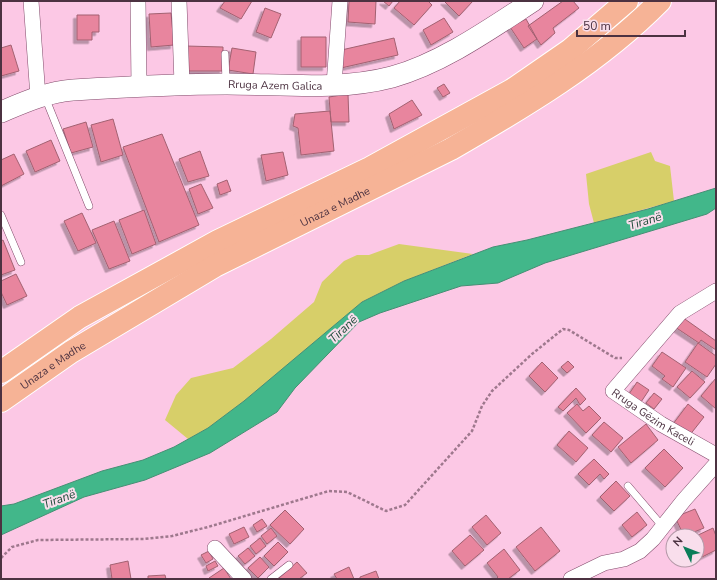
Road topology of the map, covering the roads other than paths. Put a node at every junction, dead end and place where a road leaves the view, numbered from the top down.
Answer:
1 (31, 1) edge
2 (138, 1) edge
3 (179, 1) edge
4 (340, 1) edge
5 (533, 1) edge
6 (606, 1) edge
7 (627, 1) edge
8 (660, 1) edge
9 (672, 1) edge
10 (225, 54) dead end
11 (567, 77) junction
12 (182, 84) junction
13 (226, 84) junction
14 (334, 85) junction
15 (139, 86) junction
16 (512, 90) junction
17 (41, 96) junction
18 (1, 112) edge
19 (89, 206) dead end
20 (1, 215) edge
21 (21, 262) dead end
22 (716, 291) edge
23 (1, 372) edge
24 (1, 401) edge
25 (716, 455) edge
26 (716, 464) edge
27 (628, 486) dead end
28 (663, 527) junction
29 (215, 548) dead end
30 (288, 565) dead end
31 (244, 579) edge
32 (271, 579) edge
33 (571, 579) edge

1 - 17 street
2 - 15 street
3 - 12 street
4 - 14 street
5 - 14 main road, Rruga Azem Galica
6 - 16 highway
7 - 16 highway, Unaza e Madhe
8 - 11 highway, Unaza e Madhe
9 - 11 highway
10 - 13 lane
11 - 24 highway, Unaza e Madhe
12 - 13 main road, Rruga Azem Galica
12 - 15 main road, Rruga Azem Galica
13 - 14 main road, Rruga Azem Galica
15 - 17 main road, Rruga Azem Galica
16 - 23 highway, Unaza e Madhe
17 - 18 main road, Rruga Azem Galica
17 - 19 lane
20 - 21 lane
22 - 25 street, Rruga Gëzim Kaceli
26 - 28 street
27 - 28 lane
28 - 33 street
29 - 31 street
30 - 32 lane

